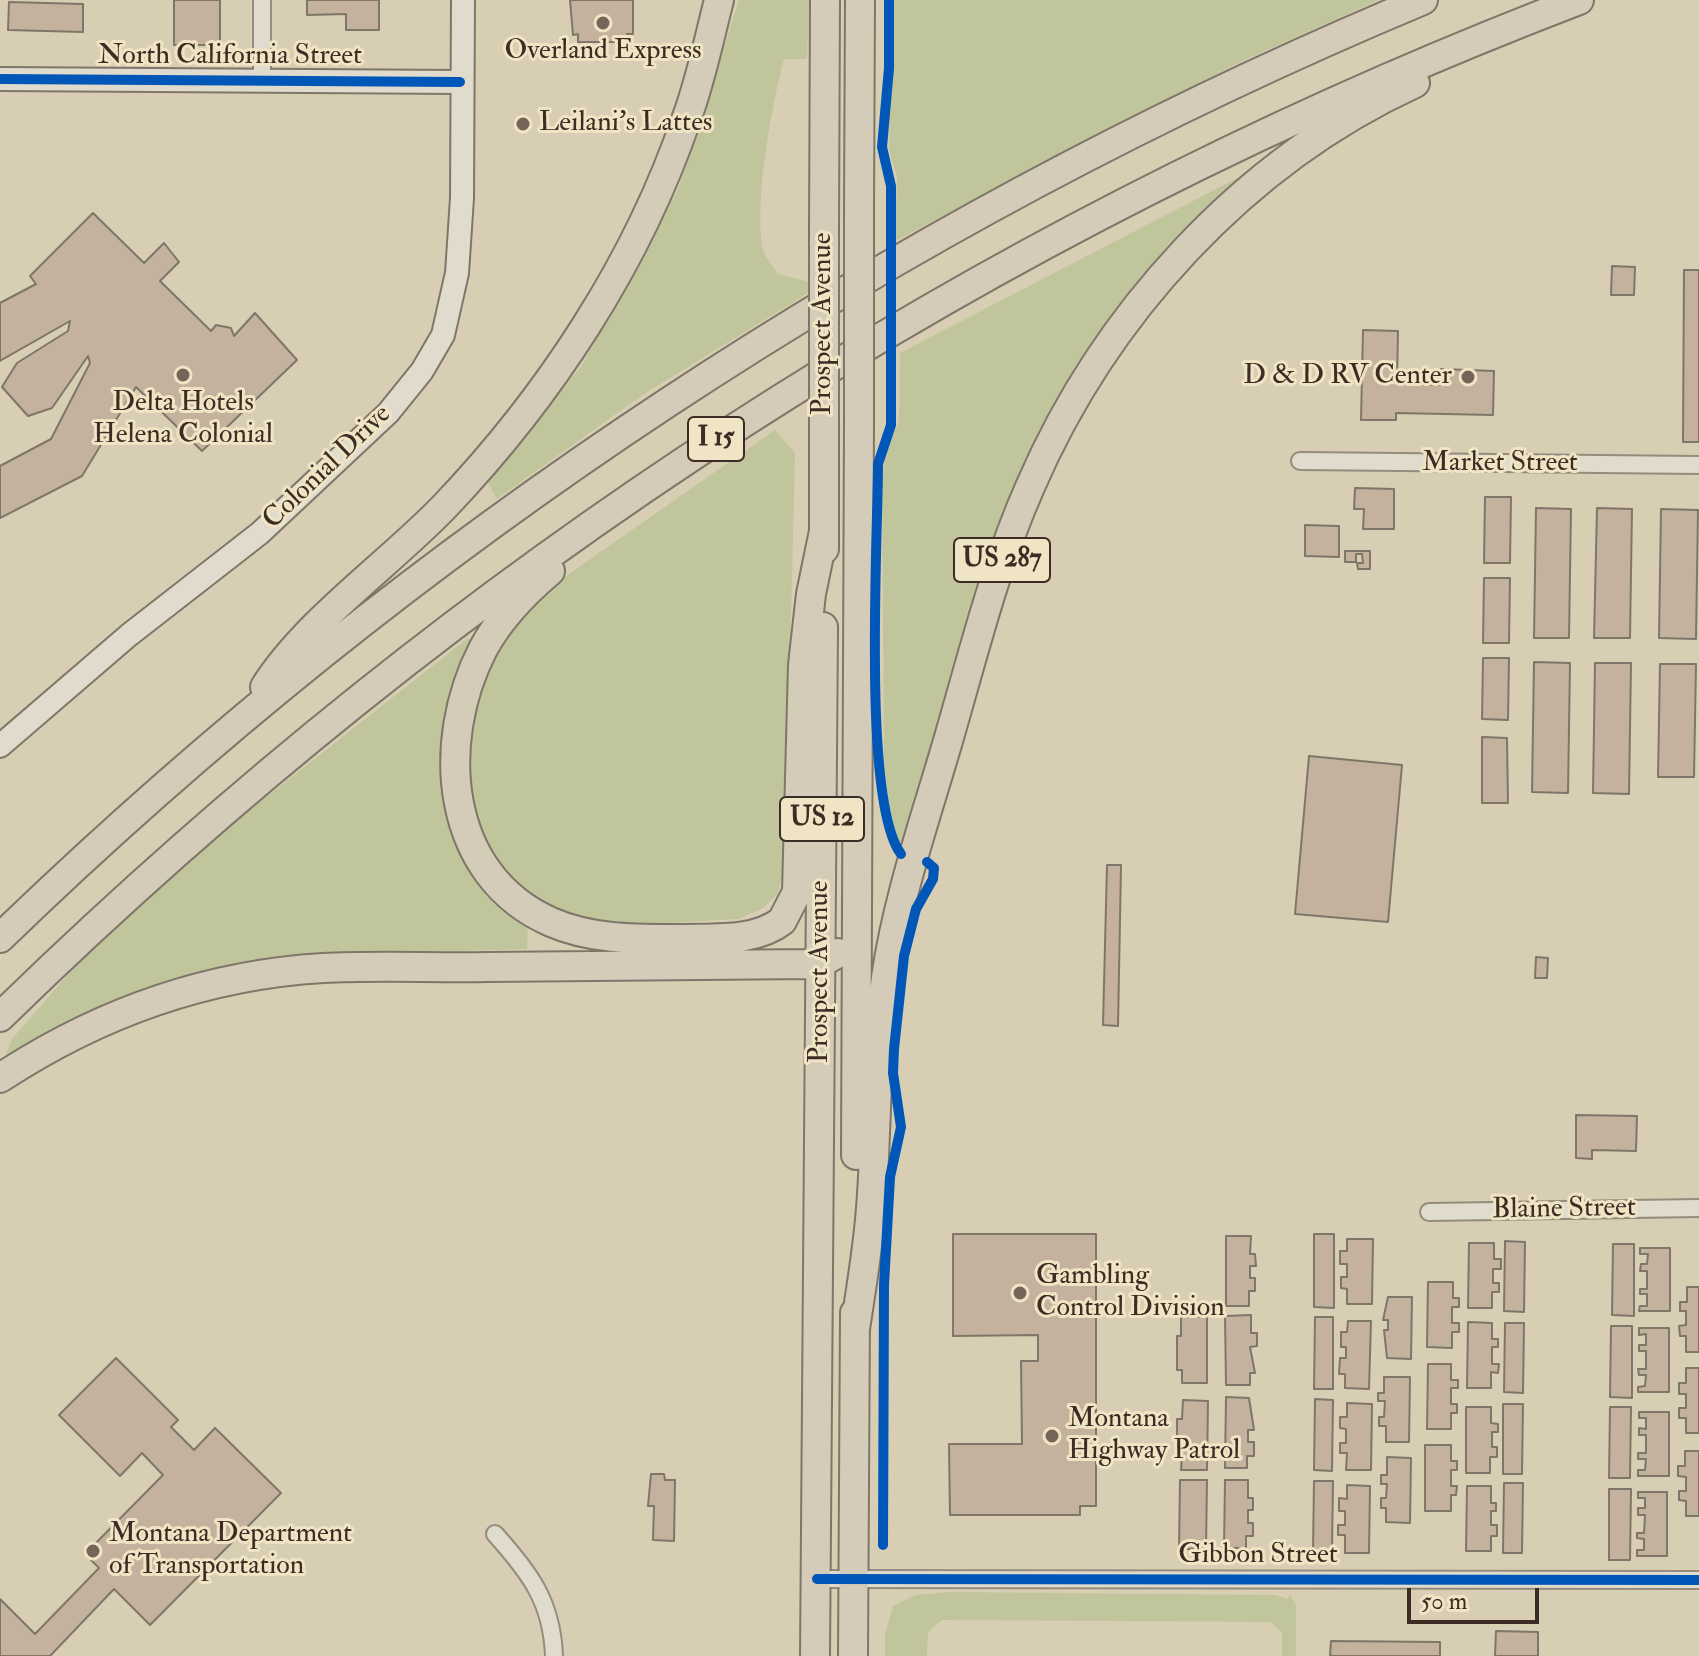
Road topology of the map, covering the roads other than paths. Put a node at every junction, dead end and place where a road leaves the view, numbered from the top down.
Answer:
1 (262, 0) edge
2 (463, 0) edge
3 (719, 0) edge
4 (731, 0) edge
5 (825, 0) edge
6 (860, 0) edge
7 (1423, 0) edge
8 (1579, 0) edge
9 (1533, 17) junction
10 (0, 79) edge
11 (262, 81) junction
12 (460, 82) junction
13 (688, 117) junction
14 (714, 440) junction
15 (1300, 461) dead end
16 (1699, 465) edge
17 (824, 531) junction
18 (248, 714) junction
19 (0, 746) edge
20 (857, 910) junction
21 (0, 938) edge
22 (822, 962) junction
23 (0, 1017) edge
24 (0, 1078) edge
25 (1699, 1208) edge
26 (1429, 1212) dead end
27 (855, 1329) junction
28 (495, 1534) dead end
29 (817, 1579) junction
30 (854, 1579) junction
31 (1699, 1580) edge
32 (554, 1656) edge
33 (815, 1656) edge
34 (853, 1656) edge

1 - 11 street
2 - 12 main road, Colonial Drive
3 - 13 highway
4 - 13 highway
5 - 17 highway, Prospect Avenue, bridge
6 - 20 highway, Prospect Avenue, bridge
7 - 18 highway, I 15
8 - 9 highway, I 15
9 - 14 highway, I 15
9 - 27 highway, US 287
10 - 11 main road, North California Street
11 - 12 main road, North California Street
12 - 19 main road, Colonial Drive
13 - 18 highway
14 - 17 highway
14 - 23 highway, I 15
15 - 16 street, Market Street
17 - 22 highway, Prospect Avenue / US 12
18 - 21 highway, I 15
20 - 22 highway
20 - 27 highway, Prospect Avenue
22 - 24 highway
22 - 29 highway, Prospect Avenue / US 12
25 - 26 street, Blaine Street
27 - 30 highway, Prospect Avenue
28 - 32 street
29 - 30 street, Gibbon Street
29 - 33 highway, Prospect Avenue / US 12
30 - 31 street, Gibbon Street
30 - 34 highway, Prospect Avenue

